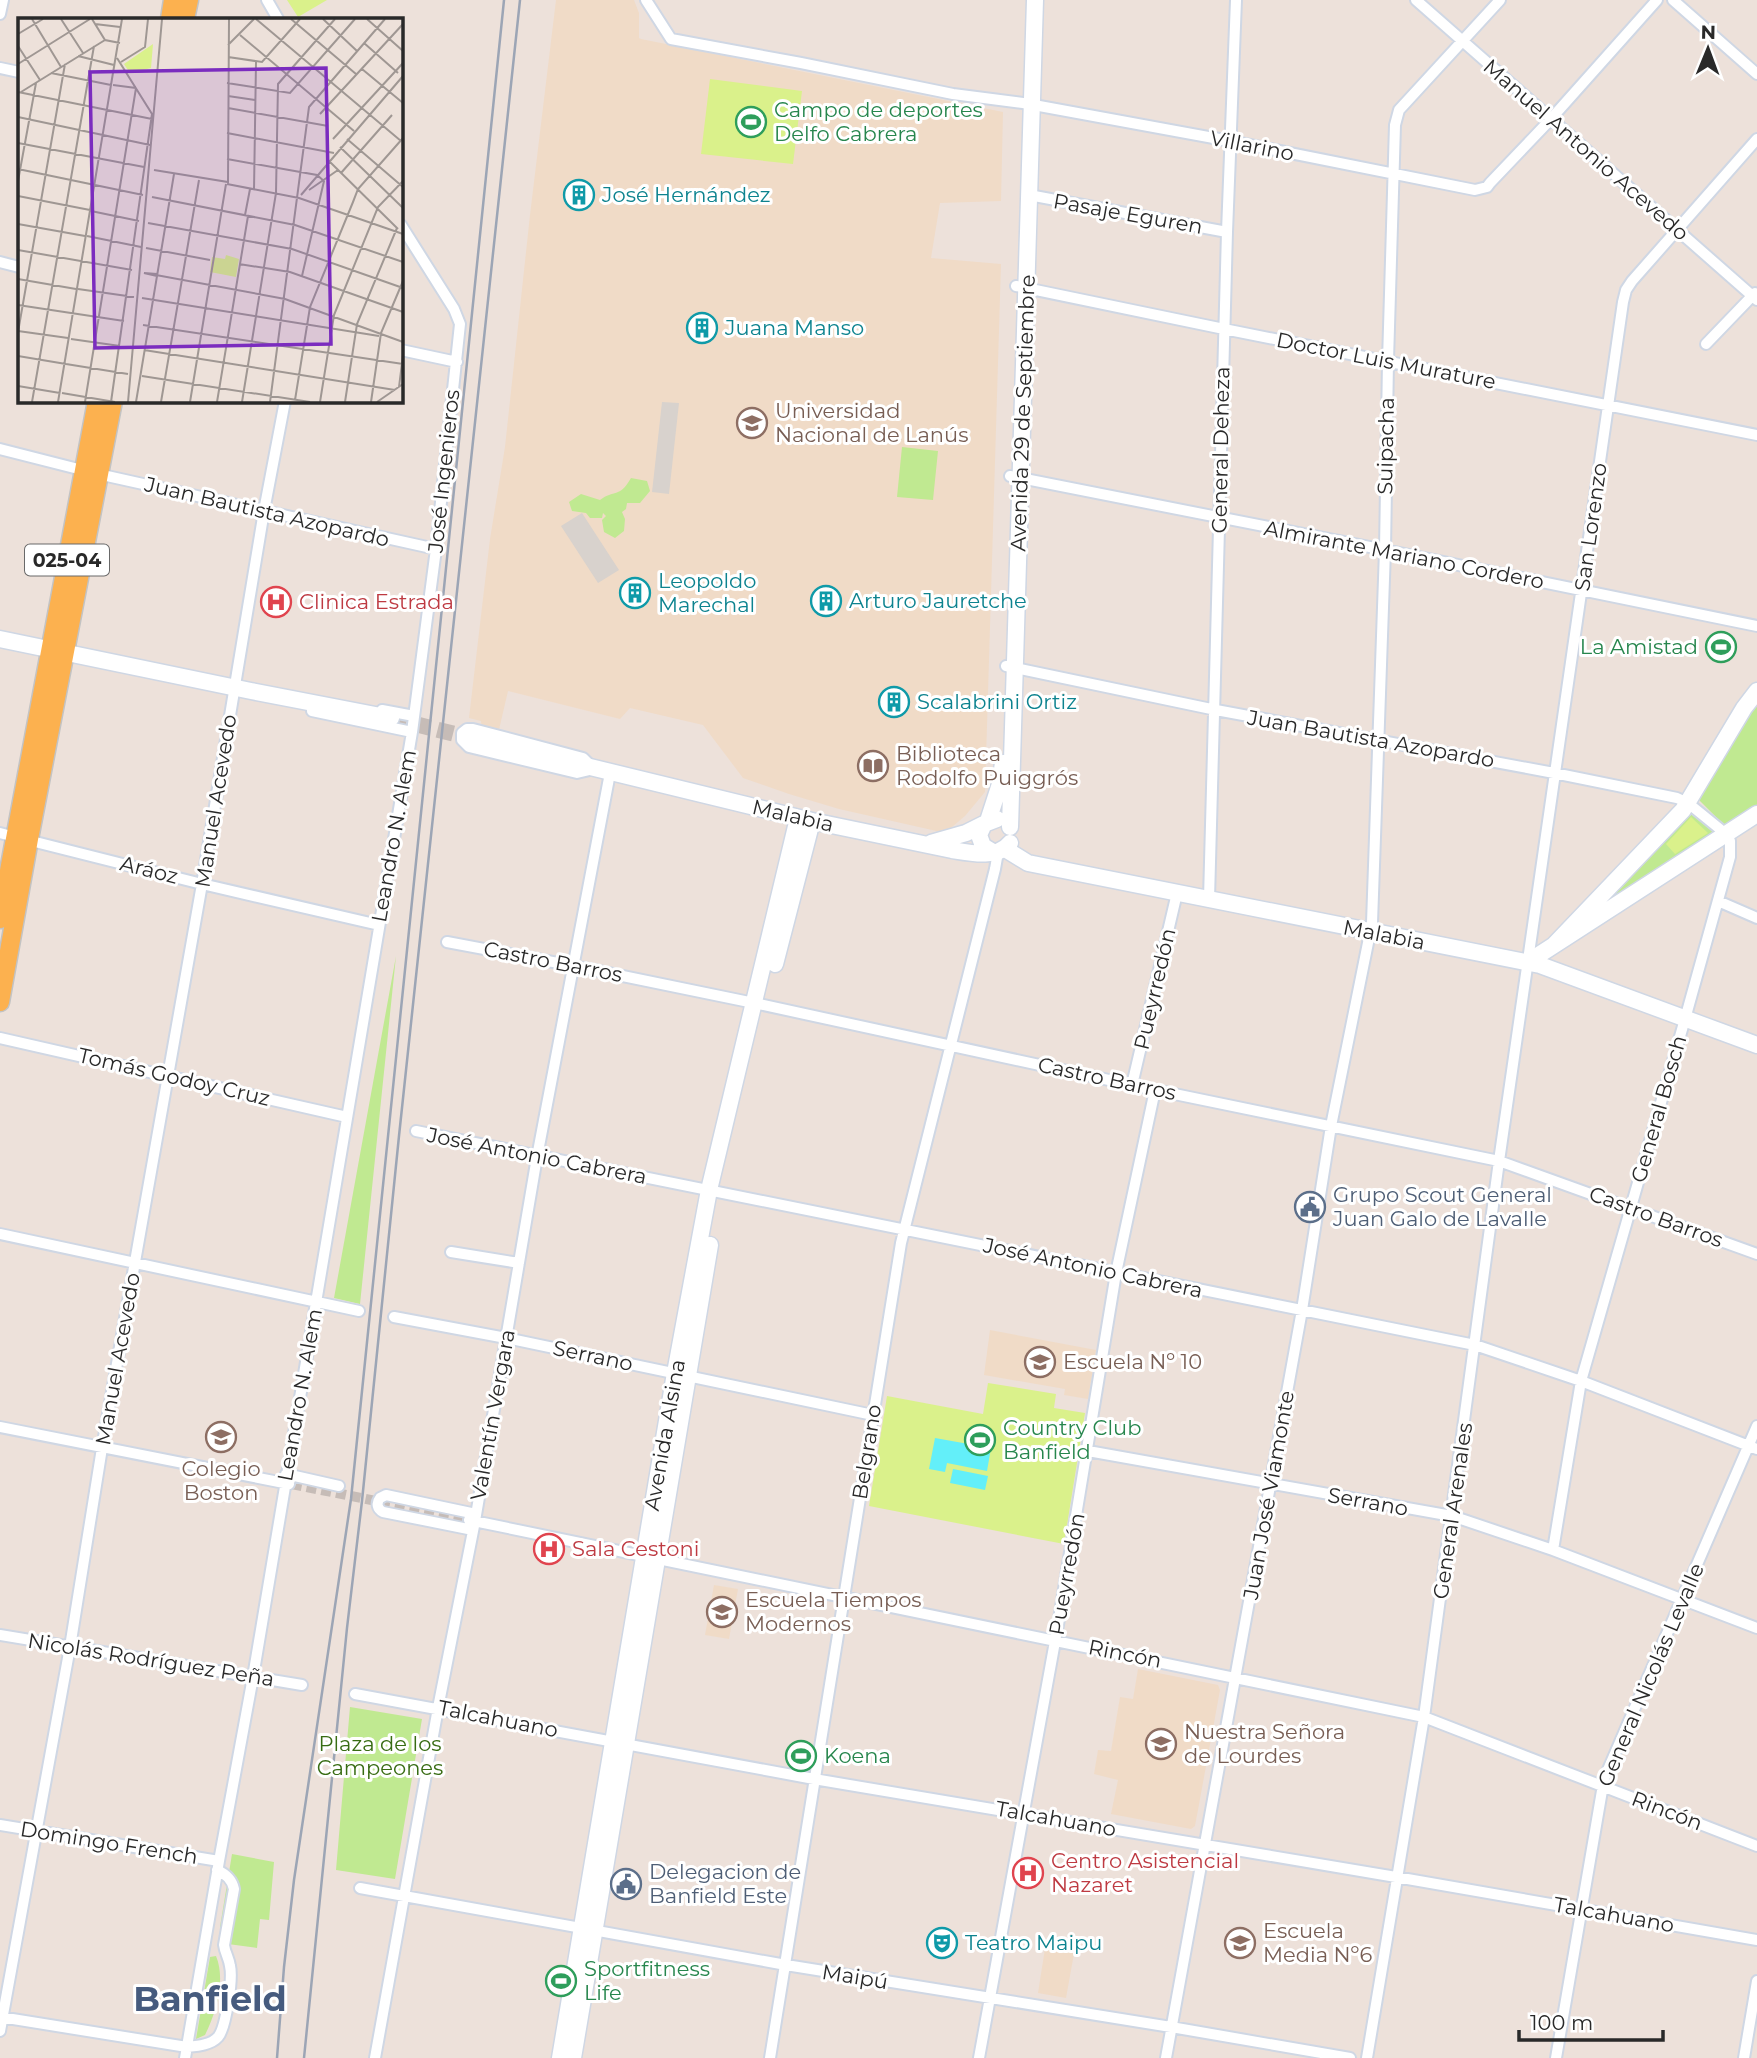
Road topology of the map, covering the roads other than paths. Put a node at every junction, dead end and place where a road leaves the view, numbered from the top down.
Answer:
1 (3, 0) edge
2 (173, 0) edge
3 (189, 0) edge
4 (267, 0) edge
5 (646, 0) edge
6 (1025, 0) edge
7 (1035, 0) edge
8 (1236, 0) edge
9 (1416, 0) edge
10 (1500, 0) edge
11 (1657, 0) edge
12 (1673, 0) edge
13 (0, 14) edge
14 (170, 18) edge
15 (185, 18) edge
16 (277, 18) edge
17 (1462, 41) junction
18 (0, 68) edge
19 (18, 72) edge
20 (1757, 74) edge
21 (1027, 104) junction
22 (1550, 120) junction
23 (1757, 139) edge
24 (1230, 141) junction
25 (1394, 174) junction
26 (1029, 195) junction
27 (402, 227) edge
28 (1677, 229) junction
29 (1227, 232) junction
30 (0, 262) edge
31 (18, 267) edge
32 (1021, 286) junction
33 (1755, 296) edge
34 (1224, 330) junction
35 (1706, 344) dead end
36 (402, 350) edge
37 (1388, 361) junction
38 (457, 362) junction
39 (97, 402) edge
40 (113, 402) edge
41 (285, 402) edge
42 (1608, 406) junction
43 (1757, 435) edge
44 (0, 449) edge
45 (91, 472) junction
46 (1015, 477) junction
47 (264, 511) junction
48 (1220, 518) junction
49 (436, 549) junction
50 (1385, 550) junction
51 (1581, 591) junction
52 (1757, 626) edge
53 (0, 639) edge
54 (57, 651) junction
55 (1011, 667) junction
56 (234, 688) junction
57 (251, 691) junction
58 (1757, 691) edge
59 (1216, 710) junction
60 (414, 716) junction
61 (391, 718) tunnel mouth
62 (412, 732) junction
63 (467, 737) tunnel mouth
64 (1378, 740) junction
65 (602, 771) junction
66 (1554, 773) junction
67 (1688, 803) junction
68 (1757, 814) edge
69 (805, 819) junction
70 (986, 823) junction
71 (1010, 827) junction
72 (1726, 834) junction
73 (15, 836) edge
74 (928, 843) junction
75 (999, 851) junction
76 (202, 884) junction
77 (1177, 893) junction
78 (1209, 900) junction
79 (1718, 901) junction
80 (1757, 918) edge
81 (0, 919) edge
82 (379, 925) junction
83 (1369, 932) junction
84 (447, 942) dead end
85 (1554, 945) junction
86 (1528, 962) junction
87 (574, 966) junction
88 (0, 1002) edge
89 (759, 1004) junction
90 (1685, 1019) junction
91 (0, 1038) edge
92 (951, 1044) junction
93 (1757, 1045) edge
94 (168, 1076) junction
95 (1132, 1085) junction
96 (1155, 1090) junction
97 (347, 1117) junction
98 (1331, 1126) junction
99 (416, 1132) dead end
100 (537, 1157) junction
101 (1499, 1161) junction
102 (714, 1191) junction
103 (1631, 1207) junction
104 (904, 1229) junction
105 (0, 1234) edge
106 (451, 1252) dead end
107 (1757, 1254) edge
108 (519, 1263) junction
109 (135, 1264) junction
110 (1116, 1273) junction
111 (316, 1302) junction
112 (1303, 1310) junction
113 (359, 1311) dead end
114 (394, 1317) dead end
115 (506, 1338) junction
116 (1475, 1345) junction
117 (681, 1374) junction
118 (1581, 1381) junction
119 (873, 1415) junction
120 (1757, 1426) edge
121 (0, 1427) edge
122 (102, 1448) junction
123 (1753, 1448) edge
124 (1088, 1451) junction
125 (288, 1480) junction
126 (1271, 1485) junction
127 (339, 1486) dead end
128 (1452, 1516) junction
129 (473, 1521) junction
130 (1553, 1550) junction
131 (650, 1557) junction
132 (844, 1596) junction
133 (1681, 1600) junction
134 (1757, 1628) edge
135 (0, 1635) edge
136 (1056, 1640) junction
137 (70, 1647) junction
138 (253, 1677) junction
139 (1236, 1677) junction
140 (302, 1685) dead end
141 (355, 1694) dead end
142 (438, 1707) junction
143 (1424, 1717) junction
144 (620, 1743) junction
145 (814, 1779) junction
146 (1603, 1787) junction
147 (1024, 1814) junction
148 (0, 1825) edge
149 (36, 1831) junction
150 (1203, 1845) junction
151 (1757, 1846) edge
152 (218, 1866) junction
153 (1396, 1877) junction
154 (360, 1888) dead end
155 (404, 1895) junction
156 (1581, 1909) junction
157 (589, 1930) junction
158 (1757, 1940) edge
159 (786, 1965) junction
160 (1757, 1982) edge
161 (989, 1999) junction
162 (1, 2017) edge
163 (1171, 2026) junction
164 (0, 2031) edge
165 (186, 2053) edge
166 (374, 2058) edge
167 (560, 2058) edge
168 (573, 2058) edge
169 (770, 2058) edge
170 (979, 2058) edge
171 (1166, 2058) edge
172 (1350, 2058) edge
173 (1367, 2058) edge
174 (1556, 2058) edge
175 (1744, 2058) edge

1 - 13 street
2 - 14 main road
3 - 15 main road
4 - 16 street
5 - 21 street, Villarino
6 - 21 main road, Avenida 29 de Septiembre
7 - 21 main road, Avenida 29 de Septiembre
8 - 24 street, General Deheza
9 - 17 street, Manuel Antonio Acevedo
10 - 17 street, Suipacha
11 - 22 street
12 - 20 street
17 - 22 street, Manuel Antonio Acevedo
17 - 25 street, Suipacha
18 - 19 street
21 - 24 street, Villarino
21 - 26 main road, Avenida 29 de Septiembre
21 - 32 main road, Avenida 29 de Septiembre
22 - 25 street, Villarino
22 - 28 street, Manuel Antonio Acevedo
23 - 28 street, San Lorenzo
24 - 25 street, Villarino
24 - 29 street, General Deheza
25 - 37 street, Suipacha
26 - 29 street, Pasaje Eguren
26 - 32 main road, Avenida 29 de Septiembre
27 - 38 street, José Ingenieros
28 - 33 street, Manuel Antonio Acevedo
28 - 42 street, San Lorenzo
29 - 34 street, General Deheza
30 - 31 street
32 - 34 street, Doctor Luis Murature
32 - 46 main road, Avenida 29 de Septiembre
33 - 35 street
34 - 37 street, Doctor Luis Murature
34 - 48 street, General Deheza
36 - 38 street
37 - 42 street, Doctor Luis Murature
37 - 50 street, Suipacha
38 - 49 street, José Ingenieros
39 - 45 main road, 025-04
40 - 45 main road, 025-04
41 - 47 street, Manuel Acevedo
42 - 43 street, Doctor Luis Murature
42 - 51 street, San Lorenzo
44 - 45 street, Juan Bautista Azopardo
45 - 47 street, Juan Bautista Azopardo
45 - 54 main road, 025-04
46 - 48 street, Almirante Mariano Cordero
46 - 55 main road, Avenida 29 de Septiembre
47 - 49 street, Juan Bautista Azopardo
47 - 56 street, Manuel Acevedo
48 - 50 street, Almirante Mariano Cordero
48 - 59 street, General Deheza
49 - 60 street, José Ingenieros
50 - 51 street, Almirante Mariano Cordero
50 - 64 street, Suipacha
51 - 52 street, Almirante Mariano Cordero
51 - 66 street, San Lorenzo
53 - 54 main road
54 - 56 main road
54 - 73 main road
55 - 59 street, Juan Bautista Azopardo
55 - 70 main road, Avenida 29 de Septiembre
55 - 71 main road, Avenida 29 de Septiembre
56 - 57 main road
56 - 76 street, Manuel Acevedo
57 - 60 street
57 - 61 main road
57 - 62 street
58 - 67 main road
59 - 64 street, Juan Bautista Azopardo
59 - 78 street, General Deheza
60 - 62 street, José Ingenieros
62 - 82 street, Leandro N. Alem
63 - 65 main road, Malabia
64 - 66 street, Juan Bautista Azopardo
64 - 83 street, Suipacha
65 - 65 street, Malabia
65 - 69 main road, Malabia
65 - 87 street, Valentín Vergara
66 - 67 street, Juan Bautista Azopardo
66 - 86 street, San Lorenzo
67 - 72 street, Juan Bautista Azopardo
67 - 85 main road
68 - 72 main road
69 - 74 main road, Malabia
69 - 89 main road, Avenida Alsina
70 - 71 main road
70 - 74 main road
70 - 75 main road
71 - 75 main road
72 - 79 street, General Bosch
72 - 85 main road
73 - 76 street, Aráoz
73 - 81 main road
73 - 88 main road
74 - 75 main road, Malabia
75 - 77 main road, Malabia
75 - 92 street, Belgrano
76 - 82 street, Aráoz
76 - 94 street, Manuel Acevedo
77 - 78 main road, Malabia
77 - 95 street, Pueyrredón
78 - 83 main road, Malabia
79 - 80 street
79 - 90 street, General Bosch
82 - 97 street, Leandro N. Alem
83 - 86 main road, Malabia
83 - 98 street, Juan José Viamonte
84 - 87 street, Castro Barros
85 - 86 main road
86 - 90 main road, Malabia
86 - 101 street, General Arenales
87 - 89 street, Castro Barros
87 - 100 street, Valentín Vergara
89 - 92 street, Castro Barros
89 - 102 main road, Avenida Alsina
90 - 93 main road, Malabia
90 - 103 street, General Bosch
91 - 94 street, Tomás Godoy Cruz
92 - 95 street, Castro Barros
92 - 104 street, Belgrano
94 - 97 street, Tomás Godoy Cruz
94 - 109 street, Manuel Acevedo
95 - 96 street, Castro Barros
96 - 98 street, Castro Barros
96 - 110 street, Pueyrredón
97 - 111 street, Leandro N. Alem
98 - 101 street, Castro Barros
98 - 112 street, Juan José Viamonte
99 - 100 street, José Antonio Cabrera
100 - 102 street, José Antonio Cabrera
100 - 108 street, Valentín Vergara
101 - 103 street, Castro Barros
101 - 116 street, General Arenales
102 - 104 street, José Antonio Cabrera
102 - 117 main road, Avenida Alsina
103 - 107 street, Castro Barros
103 - 118 street, General Bosch
104 - 110 street, José Antonio Cabrera
104 - 119 street, Belgrano
105 - 109 street
106 - 108 street
108 - 115 street, Valentín Vergara
109 - 111 street
109 - 122 street, Manuel Acevedo
110 - 112 street, José Antonio Cabrera
110 - 124 street, Pueyrredón
111 - 113 street
111 - 125 street, Leandro N. Alem
112 - 116 street, José Antonio Cabrera
112 - 126 street, Juan José Viamonte
114 - 115 street, Serrano
115 - 117 street, Serrano
115 - 129 street, Valentín Vergara
116 - 118 street, José Antonio Cabrera
116 - 128 street, General Arenales
117 - 119 street, Serrano
117 - 131 main road, Avenida Alsina
118 - 123 street, José Antonio Cabrera
118 - 130 street, General Bosch
119 - 132 street, Belgrano
120 - 123 street, General Nicolás Levalle
121 - 122 street
122 - 125 street
122 - 137 street, Manuel Acevedo
123 - 133 street, General Nicolás Levalle
124 - 126 street, Serrano
124 - 136 street, Pueyrredón
125 - 127 street
125 - 138 street, Leandro N. Alem
126 - 128 street, Serrano
126 - 139 street, Juan José Viamonte
128 - 130 street, Serrano
128 - 143 street, General Arenales
129 - 129 street
129 - 131 street, Rincón
129 - 142 street, Valentín Vergara
130 - 133 street, Serrano
131 - 132 street, Rincón
131 - 144 main road, Avenida Alsina
132 - 136 street, Rincón
132 - 145 street, Belgrano
133 - 134 street, Serrano
133 - 146 street, General Nicolás Levalle
135 - 137 street, Nicolás Rodríguez Peña
136 - 139 street, Rincón
136 - 147 street, Pueyrredón
137 - 138 street, Nicolás Rodríguez Peña
137 - 149 street, Manuel Acevedo
138 - 140 street, Nicolás Rodríguez Peña
138 - 152 street, Leandro N. Alem
139 - 143 street, Rincón
139 - 150 street, Juan José Viamonte
141 - 142 street, Talcahuano
142 - 144 street, Talcahuano
142 - 155 street, Valentín Vergara
143 - 146 street, Rincón
143 - 153 street, General Arenales
144 - 145 street, Talcahuano
144 - 157 main road, Avenida Alsina
145 - 147 street, Talcahuano
145 - 159 street, Belgrano
146 - 151 street, Rincón
146 - 156 street, General Nicolás Levalle
147 - 150 street, Talcahuano
147 - 161 street, Pueyrredón
148 - 149 street, Domingo French
149 - 152 street, Domingo French
149 - 162 street, Manuel Acevedo
150 - 153 street, Talcahuano
150 - 163 street, Juan José Viamonte
152 - 165 street, Leandro N. Alem
152 - 165 street
153 - 156 street, Talcahuano
153 - 173 street, General Arenales
154 - 155 street, Maipú
155 - 157 street, Maipú
155 - 166 street, Valentín Vergara
156 - 158 street, Talcahuano
156 - 174 street, General Nicolás Levalle
157 - 159 street, Maipú
157 - 167 main road, Avenida Alsina
157 - 168 main road, Avenida Alsina
159 - 161 street, Maipú
159 - 169 street, Belgrano
160 - 175 street
161 - 163 street, Maipú
161 - 170 street, Pueyrredón
162 - 164 street, Manuel Acevedo
162 - 165 street
163 - 171 street, Juan José Viamonte
163 - 172 street, Maipú

